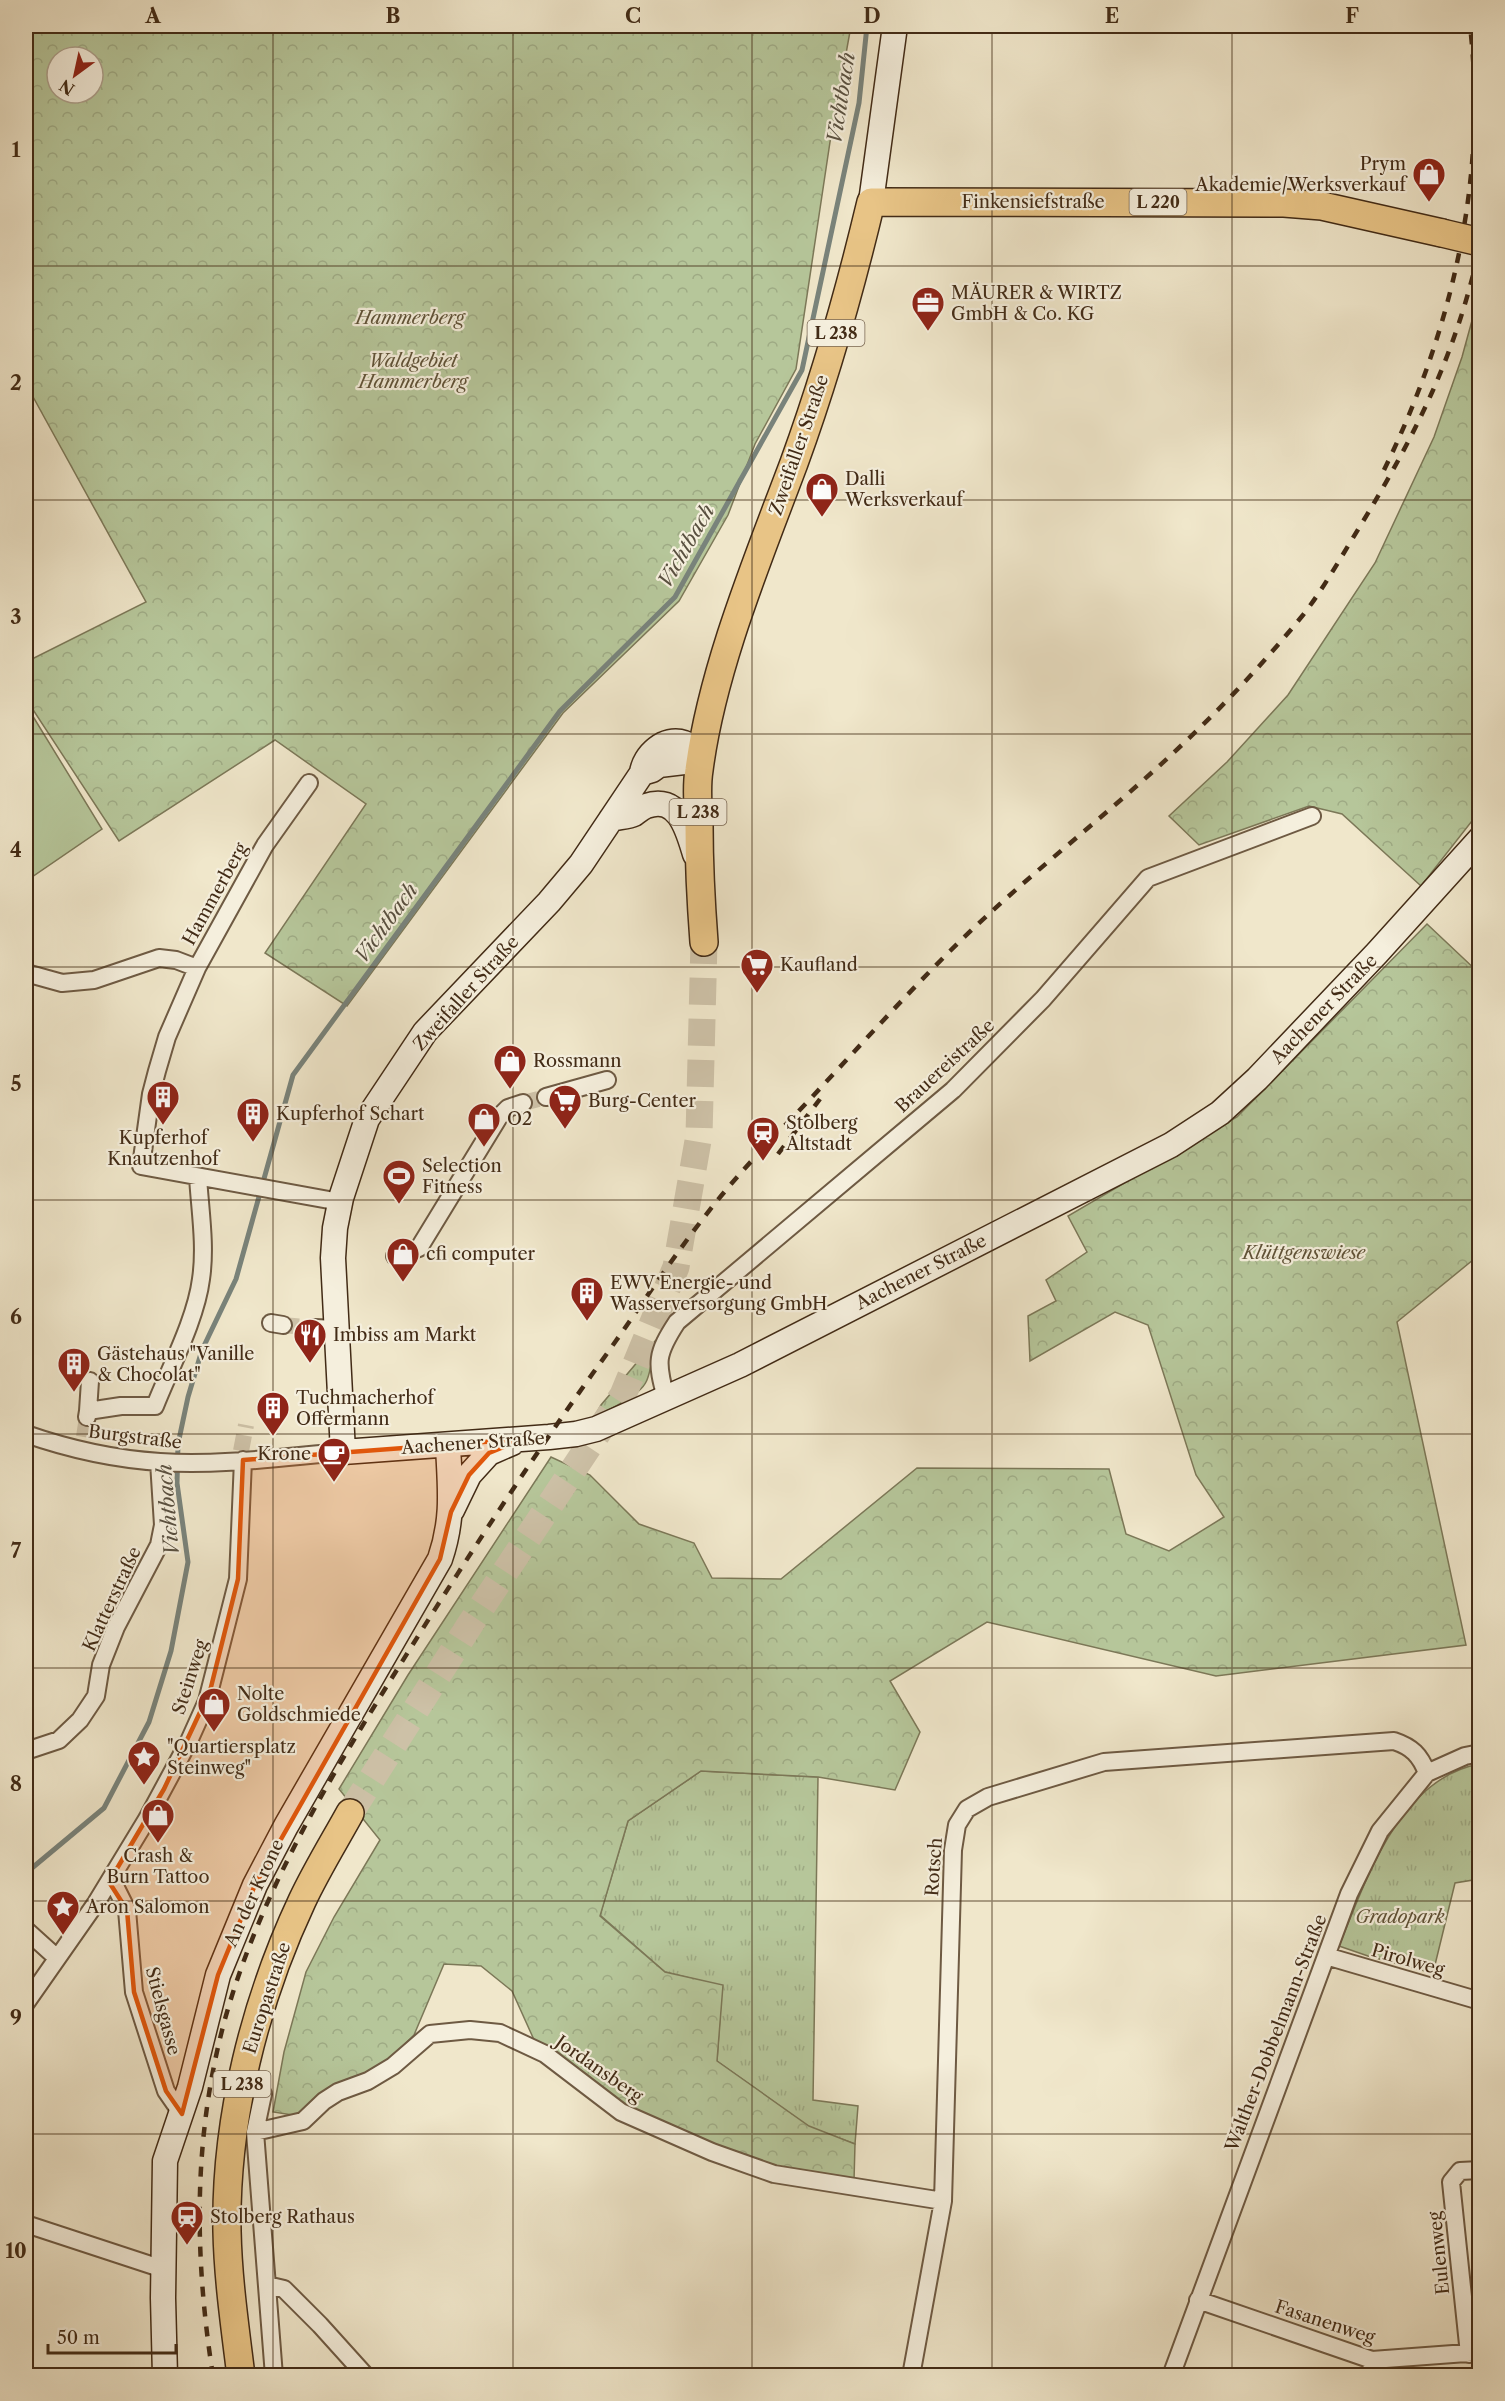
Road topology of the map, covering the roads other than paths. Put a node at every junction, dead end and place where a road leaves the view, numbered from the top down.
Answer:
1 (895, 26) edge
2 (871, 202) junction
3 (1479, 242) edge
4 (701, 754) junction
5 (309, 783) dead end
6 (1312, 816) dead end
7 (611, 819) junction
8 (1479, 839) edge
9 (699, 870) junction
10 (704, 942) tunnel mouth
11 (197, 968) junction
12 (26, 973) edge
13 (607, 1080) dead end
14 (546, 1097) tunnel mouth
15 (524, 1103) tunnel mouth
16 (198, 1177) junction
17 (340, 1202) junction
18 (395, 1256) dead end
19 (90, 1381) dead end
20 (666, 1398) junction
21 (26, 1434) edge
22 (523, 1439) junction
23 (448, 1446) junction
24 (343, 1452) junction
25 (242, 1457) junction
26 (165, 1462) junction
27 (451, 1512) junction
28 (26, 1751) edge
29 (1479, 1753) edge
30 (1427, 1773) junction
31 (350, 1813) tunnel mouth
32 (109, 1882) junction
33 (26, 1930) edge
34 (1326, 1956) junction
35 (57, 1958) junction
36 (1479, 2001) edge
37 (26, 2003) edge
38 (263, 2094) dead end
39 (182, 2114) junction
40 (255, 2132) junction
41 (1479, 2170) edge
42 (943, 2200) junction
43 (26, 2224) edge
44 (163, 2269) junction
45 (267, 2285) junction
46 (1198, 2300) junction
47 (1474, 2353) edge
48 (1371, 2368) edge
49 (165, 2376) edge
50 (240, 2376) edge
51 (274, 2376) edge
52 (366, 2376) edge
53 (911, 2376) edge
54 (1171, 2376) edge

1 - 2 street, Zweifaller Straße / L 238
2 - 3 main road, Finkensiefstraße / L 220, bridge
2 - 4 main road, Zweifaller Straße / L 238
4 - 7 street, Zweifaller Straße
4 - 9 main road, L 238
5 - 11 street, Hammerberg
6 - 20 street, Brauereistraße
7 - 9 street
7 - 17 street, Zweifaller Straße
8 - 20 street, Aachener Straße
9 - 10 main road, L 238
11 - 12 street, Hammerberg
11 - 16 street
13 - 14 street
15 - 18 street
16 - 17 street
16 - 19 street
17 - 24 street, Zweifaller Straße
20 - 22 street, Aachener Straße
21 - 26 street, Burgstraße
22 - 23 street, Aachener Straße
22 - 27 street
23 - 24 street, Aachener Straße
23 - 27 street, An der Krone
24 - 25 street, Aachener Straße
25 - 26 street, Burgstraße
25 - 32 street, Steinweg
26 - 28 street, Klatterstraße
27 - 39 street, An der Krone
29 - 30 street, Walther-Dobbelmann-Straße
30 - 34 street, Walther-Dobbelmann-Straße
30 - 42 street, Rotsch
31 - 50 main road, Europastraße / L 238
32 - 35 street, Steinweg
32 - 39 street, Stielsgasse
33 - 35 street
34 - 36 street, Pirolweg
34 - 46 street, Walther-Dobbelmann-Straße
35 - 37 street, Steinweg
38 - 40 street
39 - 44 street, An der Krone
40 - 42 street, Jordansberg
40 - 45 street
41 - 47 street, Eulenweg
42 - 53 street, Rotsch
43 - 44 street
44 - 49 street, An der Krone
45 - 51 street
45 - 52 street
46 - 48 street, Fasanenweg
46 - 54 street, Walther-Dobbelmann-Straße
47 - 48 street, Fasanenweg

